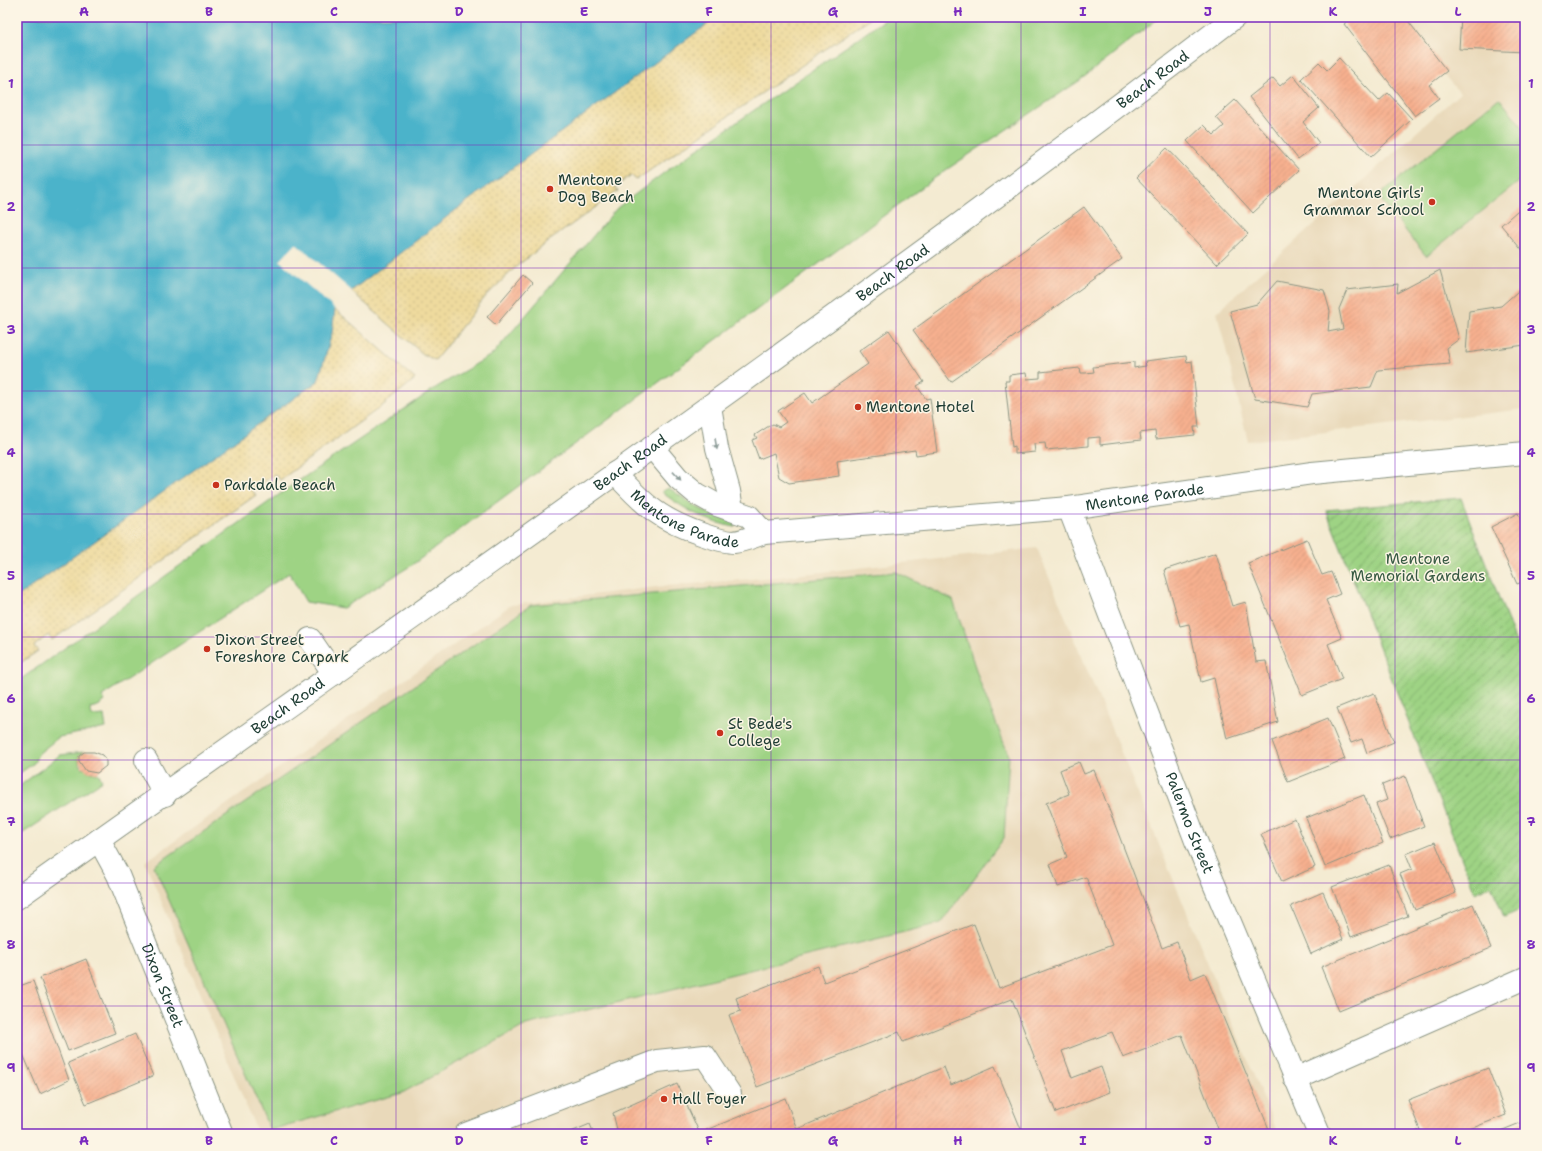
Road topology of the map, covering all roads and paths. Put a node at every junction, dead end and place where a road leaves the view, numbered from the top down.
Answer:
1 (1235, 17) edge
2 (710, 406) junction
3 (652, 447) junction
4 (1525, 453) edge
5 (615, 473) junction
6 (1069, 508) junction
7 (732, 509) junction
8 (764, 533) junction
9 (310, 639) dead end
10 (334, 674) junction
11 (146, 760) dead end
12 (165, 795) junction
13 (99, 840) junction
14 (17, 898) edge
15 (1525, 978) edge
16 (1295, 1078) junction
17 (730, 1094) dead end
18 (222, 1134) edge
19 (466, 1134) edge
20 (1319, 1134) edge

1 - 2 street, Beach Road
2 - 3 street, Beach Road
2 -> 7 street
3 - 5 street, Beach Road
3 -> 7 street, Mentone Parade
4 - 6 street, Mentone Parade
5 - 8 street, Mentone Parade
5 - 10 street, Beach Road
6 - 8 street, Mentone Parade
6 - 16 street, Palermo Street
7 - 8 street, Mentone Parade
9 - 10 street
10 - 12 street, Beach Road
11 - 12 street
12 - 13 street, Beach Road
13 - 14 street, Beach Road
13 - 18 street, Dixon Street
15 - 16 street
16 - 20 street, Palermo Street
17 - 19 street

